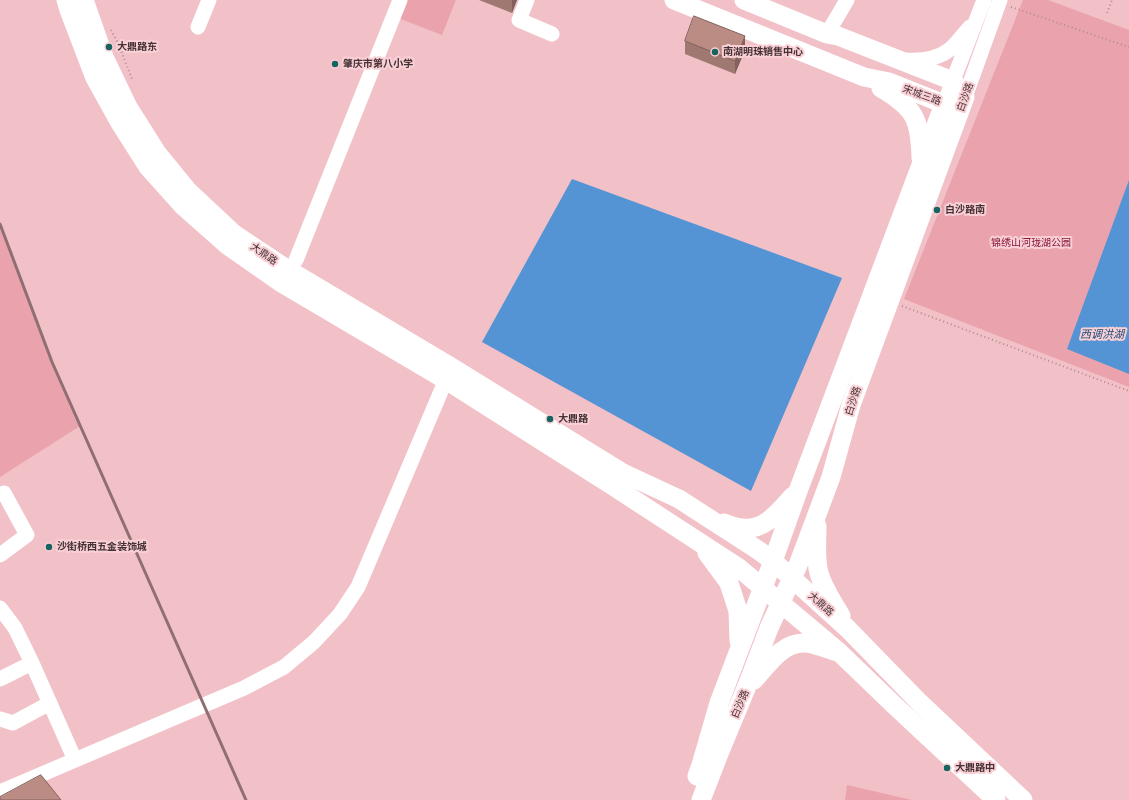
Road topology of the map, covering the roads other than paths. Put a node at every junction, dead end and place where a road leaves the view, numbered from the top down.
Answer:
1 (66, 0) edge
2 (84, 0) edge
3 (209, 0) edge
4 (400, 0) edge
5 (527, 0) edge
6 (674, 0) edge
7 (744, 0) edge
8 (847, 0) edge
9 (984, 0) edge
10 (999, 2) edge
11 (976, 20) junction
12 (198, 27) dead end
13 (552, 34) dead end
14 (833, 35) junction
15 (818, 58) junction
16 (899, 60) junction
17 (864, 77) junction
18 (953, 82) junction
19 (965, 97) junction
20 (944, 104) junction
21 (922, 166) junction
22 (296, 260) dead end
23 (449, 374) junction
24 (798, 491) junction
25 (4, 492) dead end
26 (816, 516) junction
27 (711, 519) junction
28 (701, 543) junction
29 (0, 555) edge
30 (773, 561) junction
31 (792, 579) junction
32 (763, 587) junction
33 (781, 603) junction
34 (0, 608) edge
35 (848, 629) junction
36 (739, 652) junction
37 (839, 652) junction
38 (32, 664) junction
39 (0, 679) edge
40 (747, 686) junction
41 (50, 703) junction
42 (0, 719) edge
43 (75, 760) junction
44 (0, 792) edge
45 (688, 800) edge
46 (701, 800) edge
47 (996, 800) edge
48 (1023, 800) edge

1 - 23 main road, 大鼎路
2 - 23 main road, 大鼎路
3 - 12 street
4 - 22 street
5 - 13 street
6 - 15 main road, 宋城三路
7 - 14 main road
8 - 14 street
9 - 11 street, 白沙路
10 - 19 street, 白沙路
11 - 16 street
11 - 18 street, 白沙路
14 - 15 main road
14 - 16 main road
15 - 17 main road, 宋城三路
16 - 18 main road
17 - 20 main road, 宋城三路
17 - 21 main road
18 - 19 main road
18 - 20 street, 白沙路
19 - 20 main road, 宋城三路
19 - 26 main road, 白沙路
20 - 21 main road, 白沙路
21 - 24 main road, 白沙路
23 - 27 main road, 大鼎路
23 - 28 main road, 大鼎路
23 - 43 street
24 - 27 main road
24 - 30 main road, 白沙路
25 - 29 street
26 - 31 main road, 白沙路
26 - 35 main road
27 - 30 main road, 大鼎路
28 - 32 main road, 大鼎路
28 - 36 main road
30 - 31 main road, 大鼎路
30 - 32 main road, 白沙路
31 - 33 main road, 白沙路
31 - 35 main road, 大鼎路
32 - 33 main road, 大鼎路
32 - 36 main road, 白沙路
33 - 37 main road, 大鼎路
33 - 40 main road, 白沙路
34 - 38 street
35 - 48 main road, 大鼎路
36 - 45 main road, 白沙路
37 - 40 main road
37 - 47 main road, 大鼎路
38 - 39 street
38 - 41 street
40 - 46 main road, 白沙路
41 - 42 street
41 - 43 street
43 - 44 street

